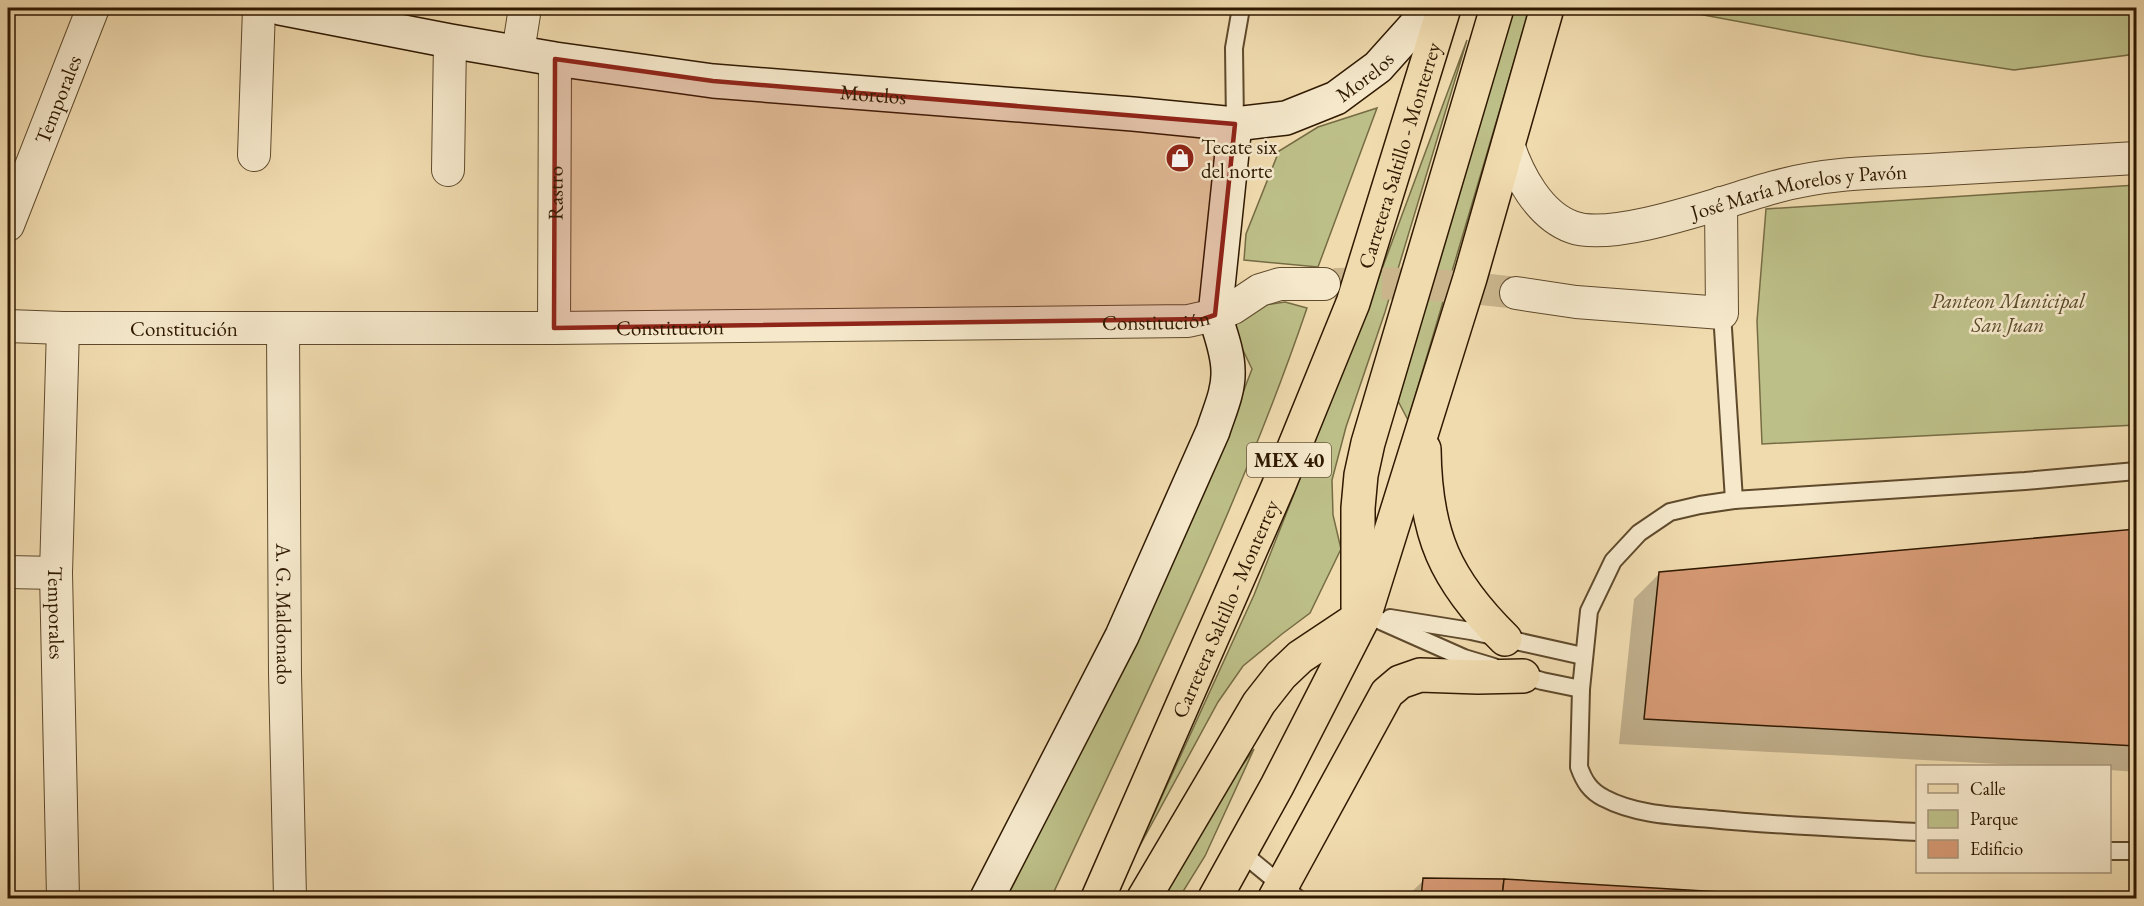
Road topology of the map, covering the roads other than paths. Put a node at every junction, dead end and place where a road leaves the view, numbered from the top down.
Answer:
1 (93, 8) edge
2 (259, 8) edge
3 (280, 8) edge
4 (525, 8) edge
5 (1241, 8) edge
6 (1431, 8) edge
7 (1443, 8) edge
8 (1497, 8) edge
9 (1547, 8) edge
10 (319, 12) edge
11 (450, 41) junction
12 (518, 52) junction
13 (555, 59) junction
14 (1235, 124) junction
15 (1508, 144) junction
16 (254, 155) dead end
17 (2136, 158) edge
18 (448, 170) dead end
19 (1721, 203) junction
20 (8, 225) edge
21 (1324, 284) tunnel mouth
22 (1516, 293) tunnel mouth
23 (1722, 313) junction
24 (1215, 315) junction
25 (8, 326) edge
26 (63, 328) junction
27 (284, 328) junction
28 (554, 328) junction
29 (1424, 427) junction
30 (2136, 471) edge
31 (1734, 500) junction
32 (8, 572) edge
33 (56, 573) junction
34 (1365, 614) junction
35 (1505, 639) junction
36 (1583, 656) junction
37 (1523, 676) junction
38 (1581, 689) junction
39 (1916, 832) edge
40 (2111, 851) edge
41 (2136, 851) edge
42 (1241, 852) junction
43 (1285, 894) edge
44 (63, 898) edge
45 (290, 898) edge
46 (987, 898) edge
47 (1098, 898) edge
48 (1144, 898) edge
49 (1215, 898) edge

1 - 20 street, Temporales
2 - 16 street
3 - 10 street, Morelos
4 - 12 street
5 - 14 lane
6 - 14 street, Morelos
7 - 47 main road, Carretera Saltillo - Monterrey / MEX 40
8 - 34 main road
9 - 15 main road
10 - 11 street, Morelos
11 - 12 street, Morelos
11 - 18 street
12 - 13 street, Morelos
13 - 14 street, Morelos
13 - 28 street, Rastro
14 - 24 street
15 - 19 street, José María Morelos y Pavón
15 - 29 main road
17 - 19 street, José María Morelos y Pavón
19 - 23 street
21 - 24 street, Constitución
22 - 23 street
23 - 31 lane
24 - 28 street, Constitución
24 - 46 street
25 - 26 street, Constitución
26 - 27 street, Constitución
26 - 33 street, Temporales
27 - 28 street, Constitución
27 - 45 street, A. G. Maldonado
29 - 34 main road
29 - 35 main road
30 - 31 lane
31 - 36 lane
32 - 33 street
33 - 44 street, Temporales
34 - 35 lane
34 - 37 lane
34 - 42 main road
34 - 48 main road
35 - 36 lane
36 - 38 lane
37 - 38 lane
37 - 43 main road
38 - 39 lane
40 - 41 lane
42 - 43 lane
42 - 49 main road

